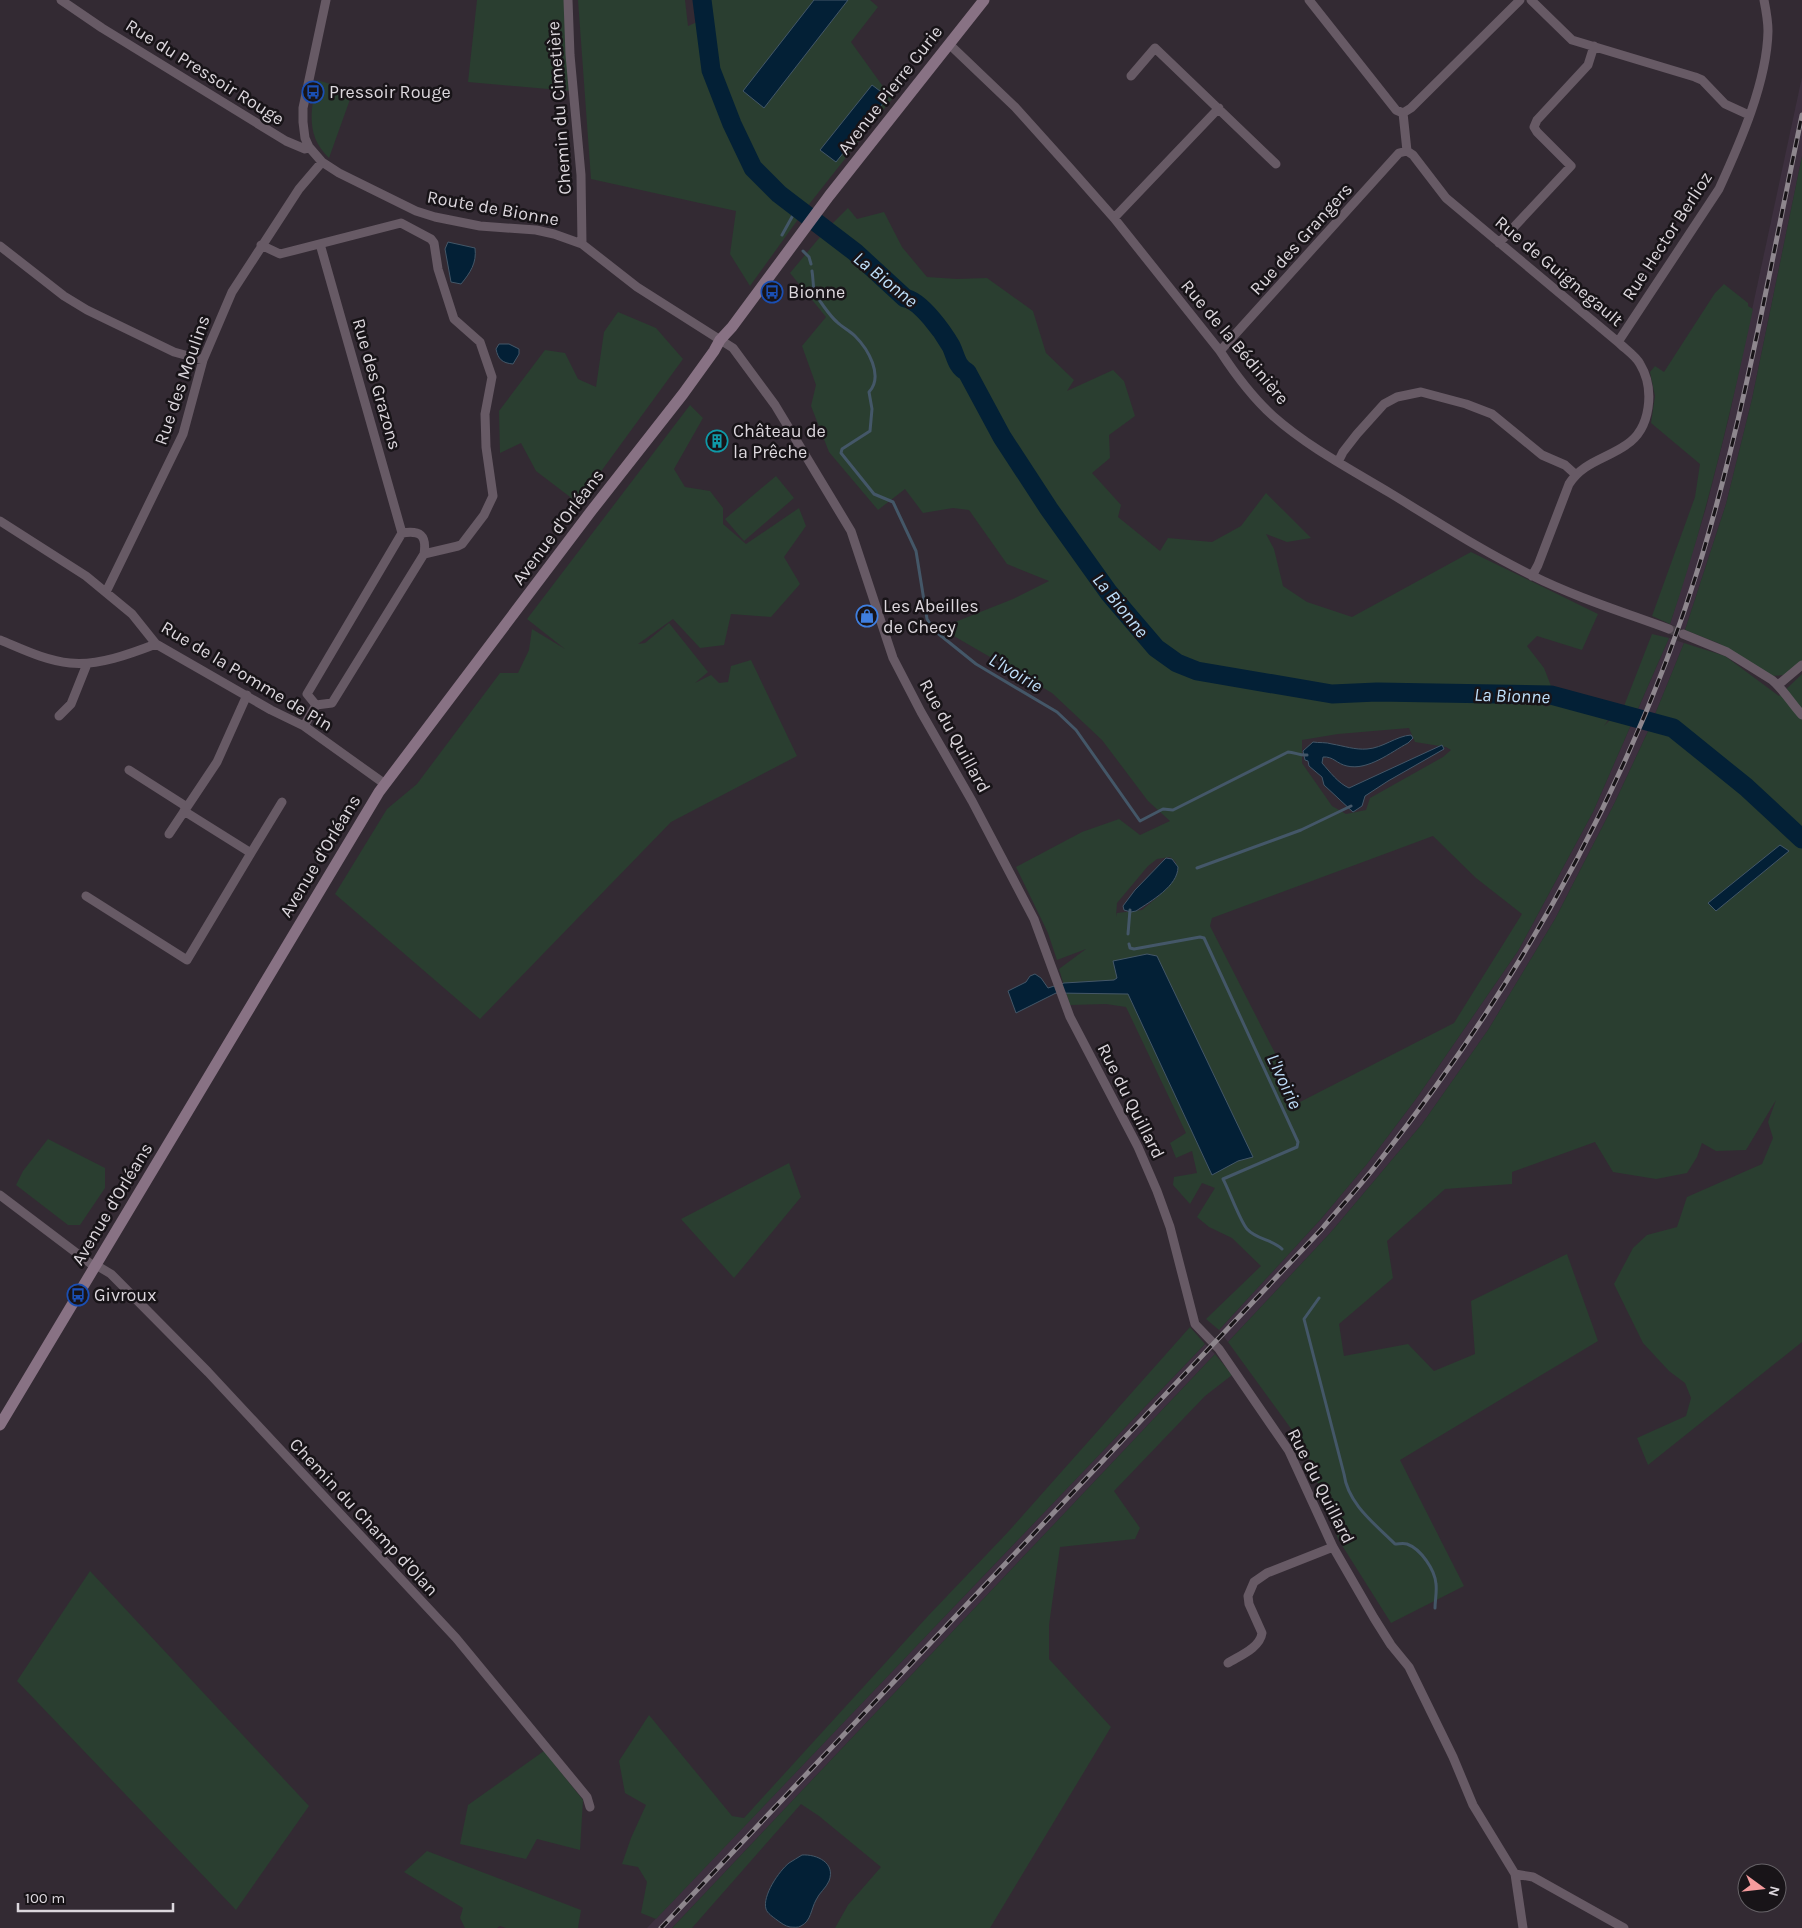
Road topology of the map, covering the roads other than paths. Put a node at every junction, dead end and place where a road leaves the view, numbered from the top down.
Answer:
1 (61, 0) edge
2 (326, 0) edge
3 (568, 0) edge
4 (984, 0) edge
5 (1309, 0) edge
6 (1520, 0) edge
7 (1532, 0) edge
8 (1764, 0) edge
9 (949, 44) junction
10 (1594, 46) junction
11 (1131, 76) dead end
12 (1219, 108) junction
13 (1403, 113) junction
14 (1748, 114) junction
15 (309, 147) junction
16 (1407, 152) junction
17 (322, 162) junction
18 (1276, 164) dead end
19 (1114, 218) junction
20 (803, 231) joint
21 (1499, 243) junction
22 (320, 244) junction
23 (582, 244) junction
24 (261, 245) junction
25 (0, 246) edge
26 (720, 340) junction
27 (1618, 342) junction
28 (1220, 351) junction
29 (203, 360) junction
30 (1338, 462) junction
31 (1575, 474) junction
32 (0, 521) edge
33 (402, 533) junction
34 (424, 554) junction
35 (1532, 576) junction
36 (106, 592) junction
37 (1669, 629) tunnel mouth
38 (1684, 634) tunnel mouth
39 (0, 640) edge
40 (156, 644) junction
41 (87, 664) junction
42 (1802, 665) edge
43 (1778, 685) junction
44 (247, 695) junction
45 (316, 705) junction
46 (1802, 715) edge
47 (59, 716) dead end
48 (304, 726) junction
49 (129, 770) dead end
50 (385, 784) junction
51 (282, 802) dead end
52 (185, 809) junction
53 (169, 834) dead end
54 (251, 853) junction
55 (86, 896) dead end
56 (0, 1195) edge
57 (96, 1266) junction
58 (0, 1425) edge
59 (1333, 1547) junction
60 (1228, 1663) dead end
61 (590, 1807) dead end
62 (1514, 1874) junction
63 (1523, 1928) edge
64 (1624, 1928) edge

1 - 15 street, Rue du Pressoir Rouge
2 - 15 street, Route de Bionne
3 - 23 street, Chemin du Cimetière
4 - 9 main road, Avenue Pierre Curie
5 - 13 street
6 - 13 street
7 - 10 street
8 - 14 street, Rue Hector Berlioz
9 - 19 street, Rue de la Bédinière
9 - 20 main road, Avenue Pierre Curie
10 - 14 street
10 - 21 street
11 - 12 street
12 - 18 street
12 - 19 street
13 - 16 street
14 - 27 street, Rue Hector Berlioz
15 - 17 street, Route de Bionne
16 - 21 street, Rue de Guignegault
16 - 28 street, Rue des Grangers
17 - 23 street, Route de Bionne
17 - 24 street, Rue des Moulins
19 - 28 street, Rue de la Bédinière
20 - 26 main road, Avenue d'Orléans
21 - 27 street, Rue de Guignegault
22 - 24 street
22 - 33 street, Rue des Grazons
22 - 34 street
23 - 26 street, Route de Bionne
24 - 29 street, Rue des Moulins
25 - 29 street
26 - 50 main road, Avenue d'Orléans
26 - 59 street, Rue du Quillard
27 - 31 street, Rue de Guignegault
28 - 30 street, Rue de la Bédinière
29 - 36 street, Rue des Moulins
30 - 31 street
30 - 35 street, Rue de la Bédinière
31 - 35 street
32 - 36 street, Rue de la Pomme de Pin
33 - 34 street
33 - 45 street
34 - 45 street
35 - 37 street, Rue de la Bédinière
36 - 40 street, Rue de la Pomme de Pin
38 - 43 street
39 - 41 street
40 - 41 street
40 - 44 street, Rue de la Pomme de Pin
41 - 47 street
42 - 43 street
43 - 46 street
44 - 48 street, Rue de la Pomme de Pin
44 - 52 street
45 - 48 street
48 - 50 street, Rue de la Pomme de Pin
49 - 52 street
50 - 57 main road, Avenue d'Orléans
51 - 54 street
52 - 53 street
52 - 54 street
54 - 55 street
56 - 57 street, Chemin du Champ d'Olan
57 - 58 main road, Avenue d'Orléans
57 - 61 street, Chemin du Champ d'Olan
59 - 60 street
59 - 62 street, Rue du Quillard
62 - 63 street
62 - 64 street

